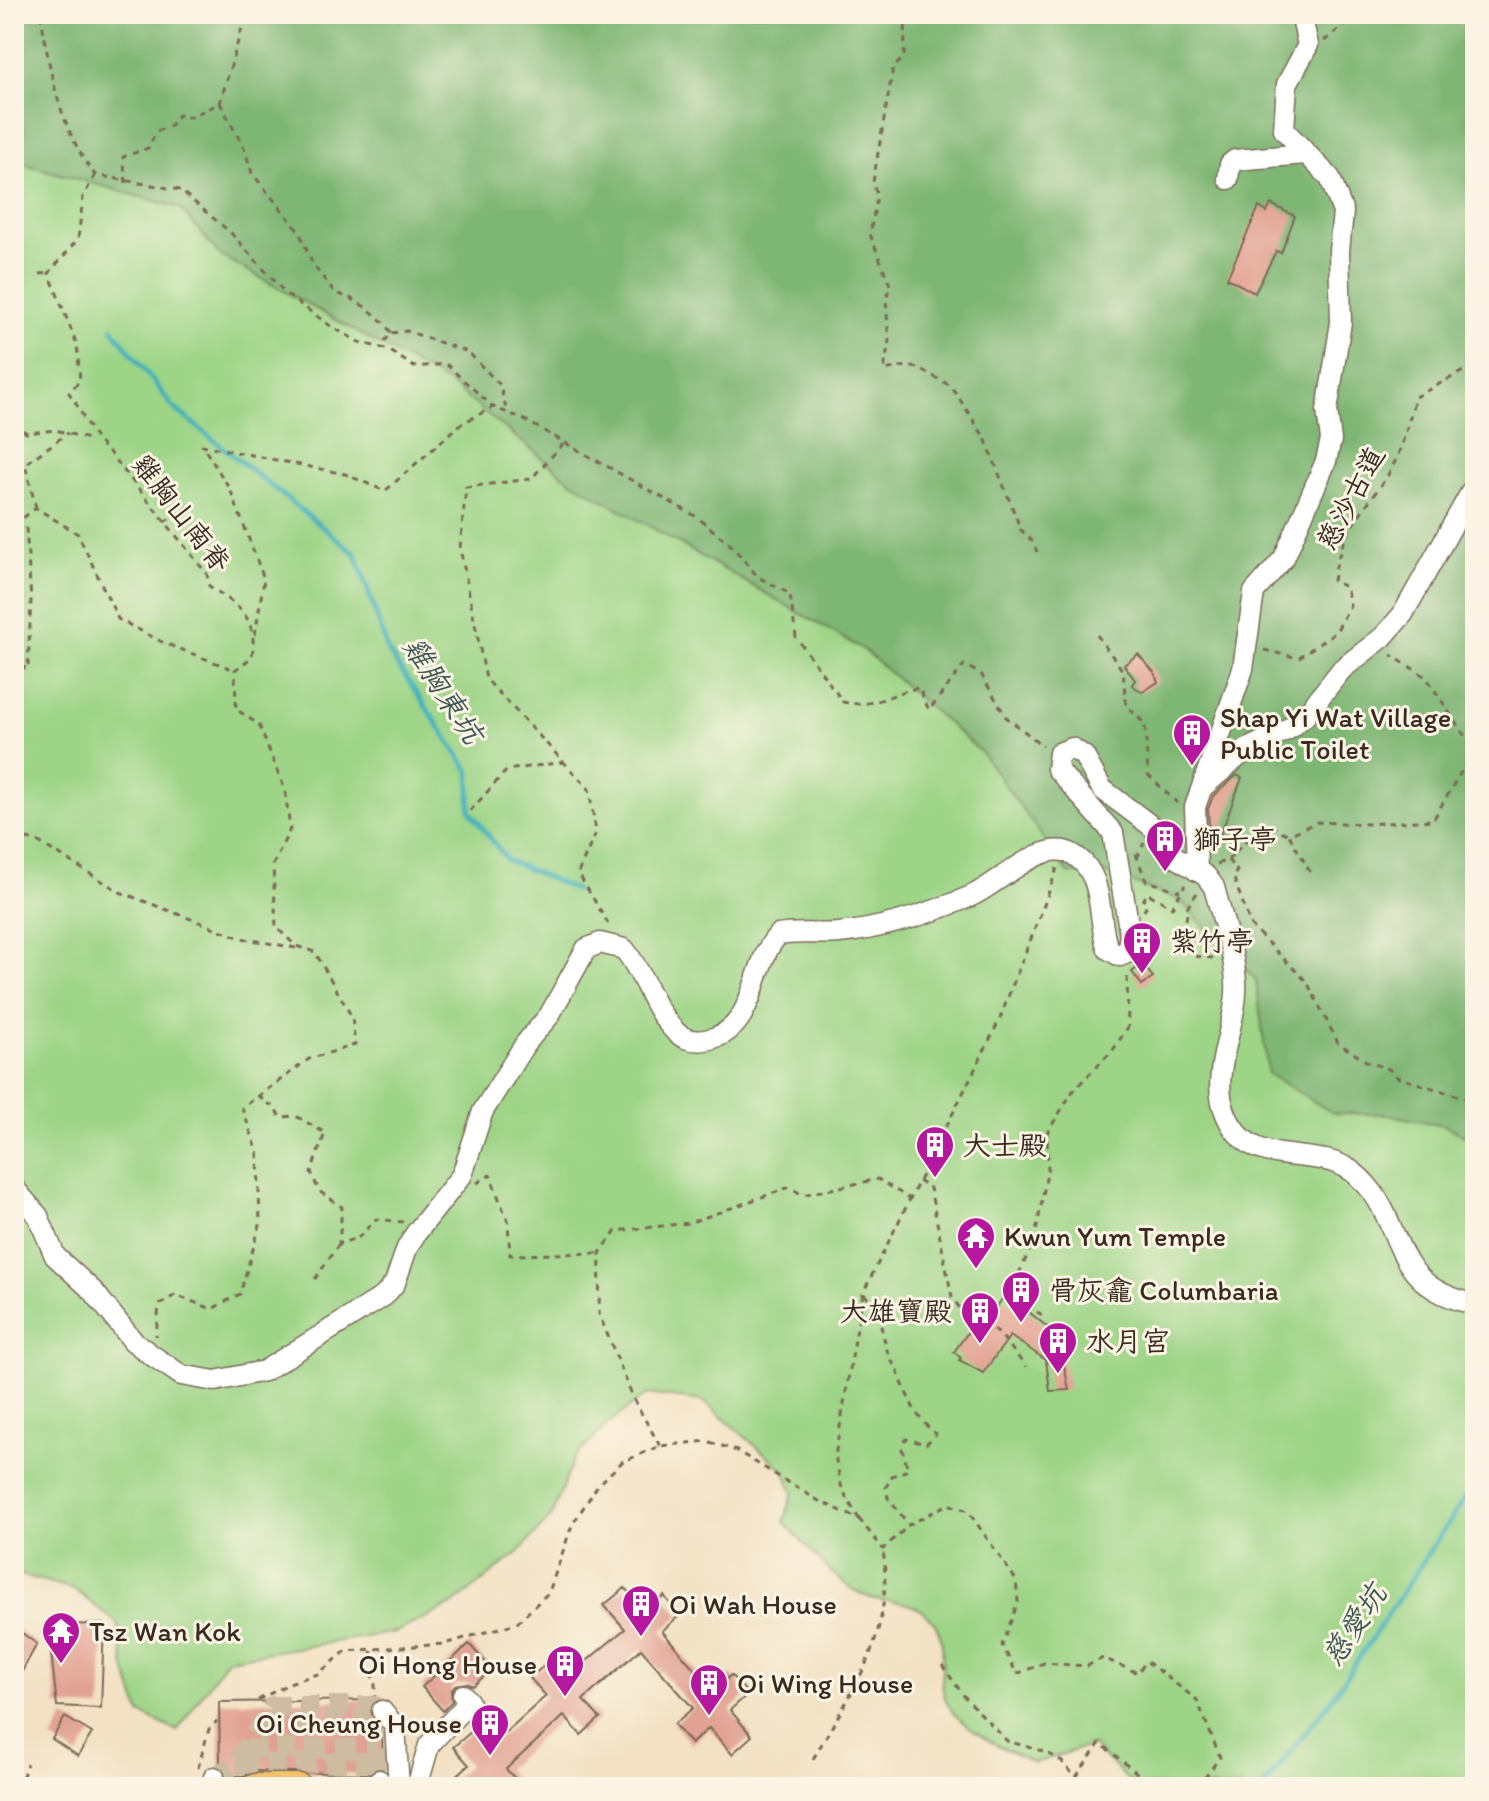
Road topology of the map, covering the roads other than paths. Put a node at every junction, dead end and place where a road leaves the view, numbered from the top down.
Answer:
1 (1301, 14) edge
2 (1306, 154) junction
3 (1228, 179) dead end
4 (1475, 485) edge
5 (1203, 787) junction
6 (1195, 881) junction
7 (14, 1188) edge
8 (1475, 1304) edge
9 (463, 1695) dead end
10 (384, 1712) road end
11 (255, 1787) tunnel mouth
12 (299, 1787) edge
13 (399, 1787) edge
14 (417, 1787) edge

1 - 2 street
2 - 3 street
2 - 5 street
4 - 5 street
5 - 6 street
6 - 7 street
6 - 8 street
9 - 14 street
10 - 13 street
11 - 12 main road

